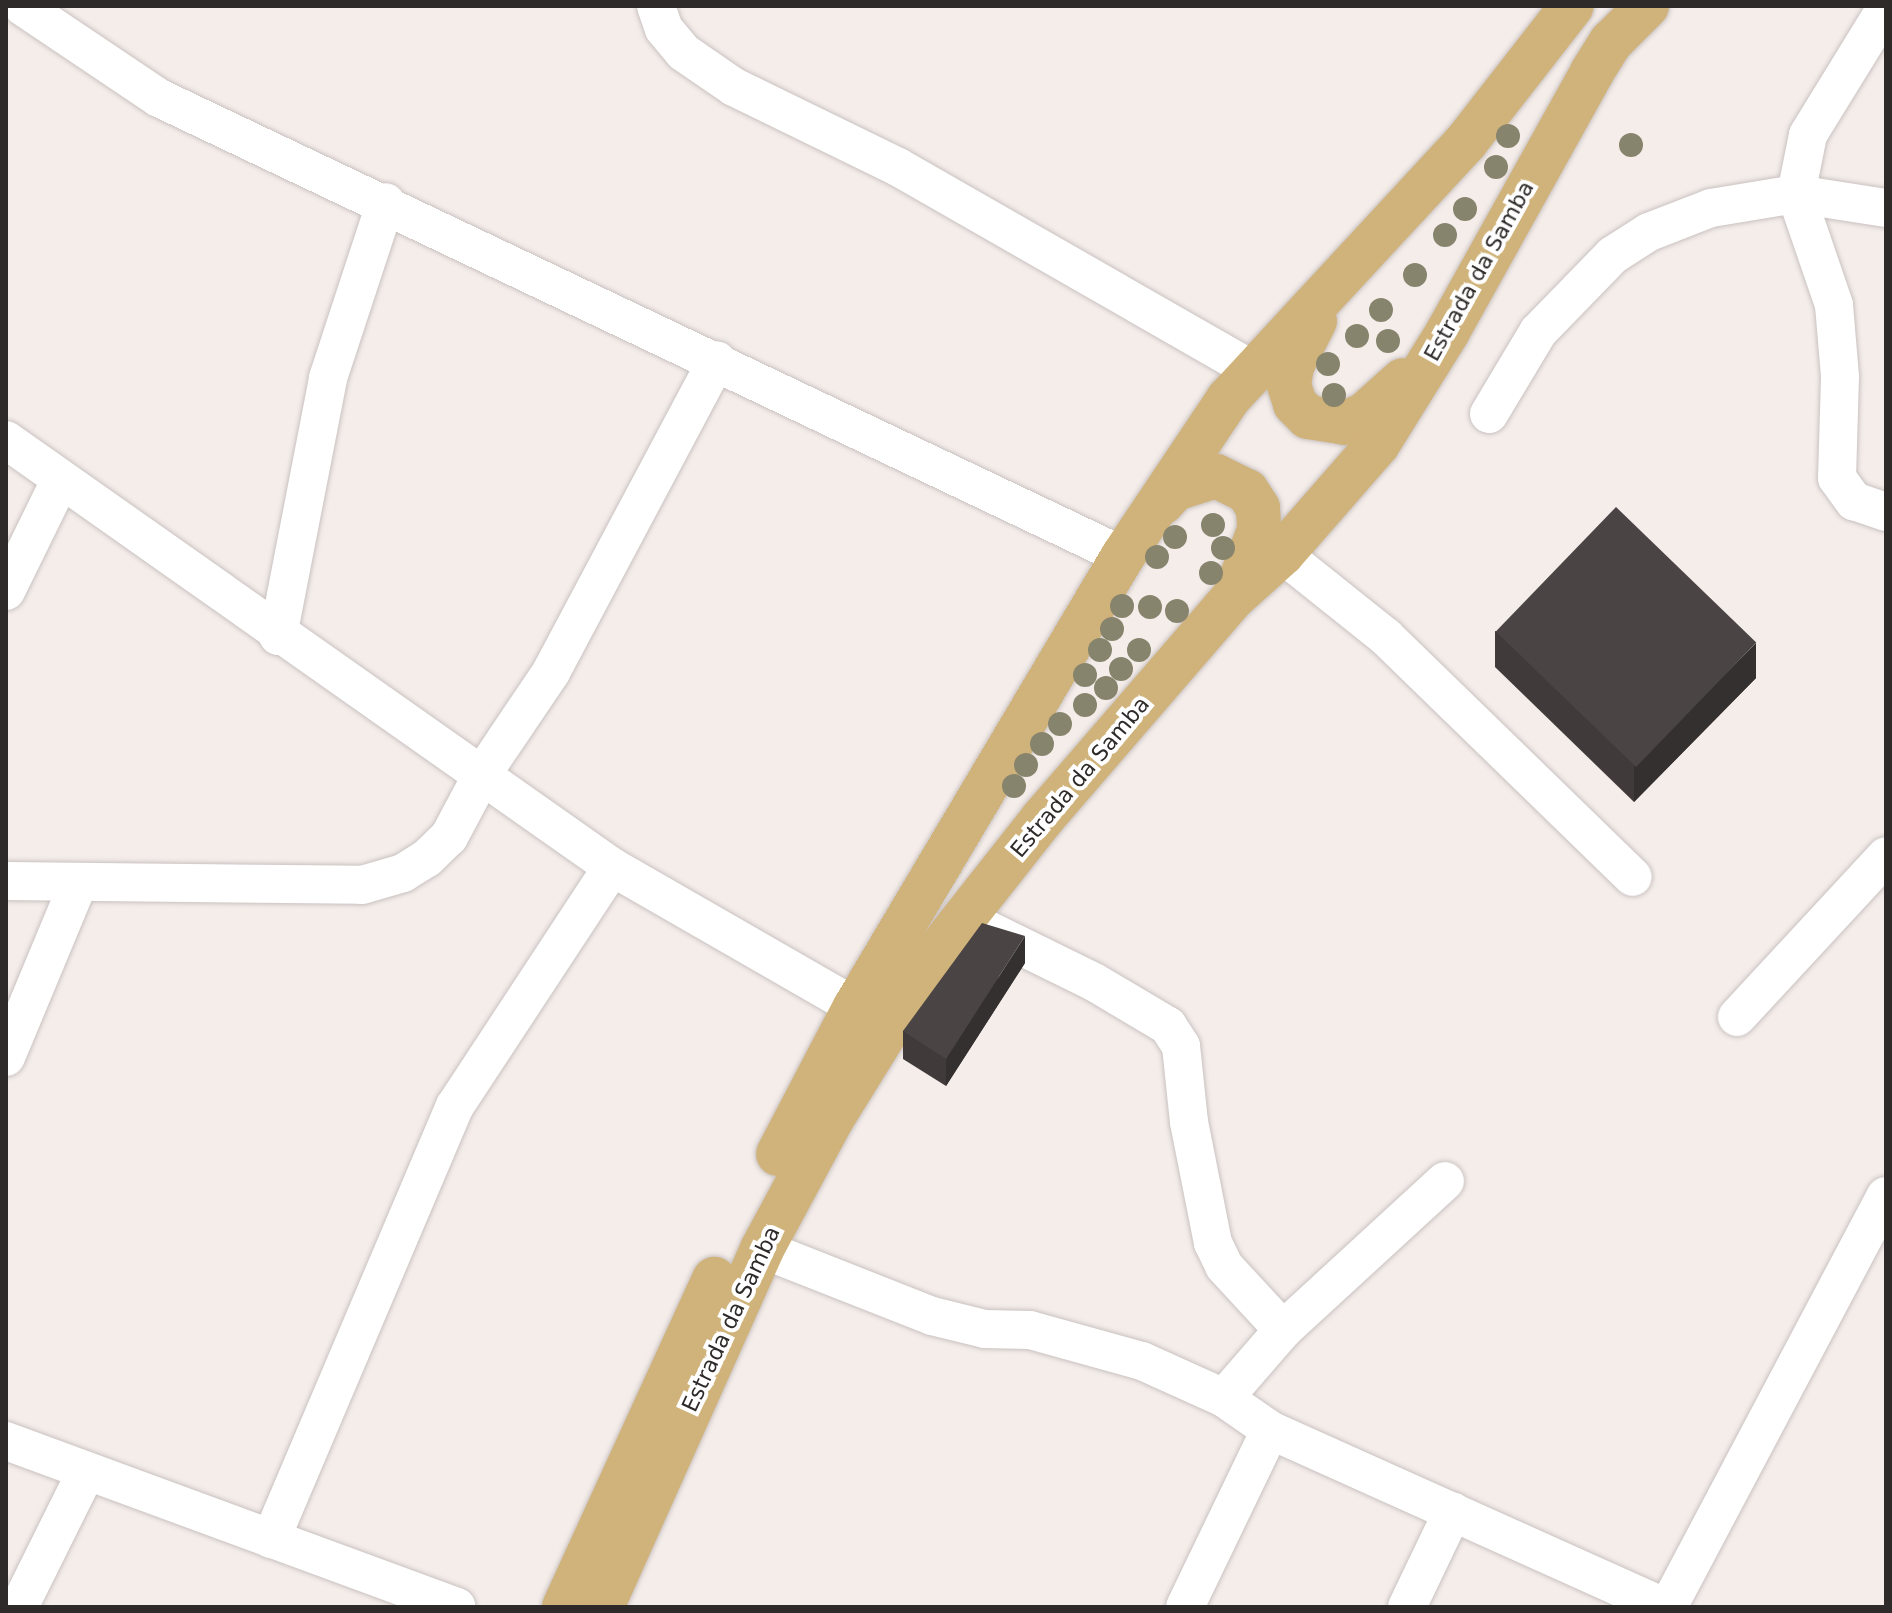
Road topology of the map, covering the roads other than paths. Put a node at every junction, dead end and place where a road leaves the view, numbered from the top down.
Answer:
1 (22, 6) edge
2 (656, 6) edge
3 (1572, 6) edge
4 (1647, 6) edge
5 (1886, 8) edge
6 (1796, 194) junction
7 (386, 202) junction
8 (1886, 208) edge
9 (1344, 270) junction
10 (1447, 333) junction
11 (717, 360) junction
12 (1252, 370) junction
13 (1489, 414) dead end
14 (6, 440) edge
15 (60, 481) junction
16 (1886, 512) edge
17 (1133, 540) junction
18 (1282, 554) junction
19 (6, 591) edge
20 (1233, 598) junction
21 (278, 636) junction
22 (483, 773) junction
23 (1886, 856) edge
24 (612, 867) junction
25 (1633, 877) dead end
26 (6, 881) edge
27 (78, 884) junction
28 (963, 918) junction
29 (855, 1007) junction
30 (1737, 1017) dead end
31 (6, 1057) edge
32 (1445, 1181) dead end
33 (1883, 1208) edge
34 (762, 1249) junction
35 (1283, 1330) junction
36 (1224, 1398) junction
37 (1270, 1430) junction
38 (6, 1441) edge
39 (85, 1474) junction
40 (1453, 1511) junction
41 (271, 1539) junction
42 (19, 1607) edge
43 (456, 1607) edge
44 (564, 1607) edge
45 (602, 1607) edge
46 (1185, 1607) edge
47 (1407, 1607) edge
48 (1666, 1607) edge

1 - 7 street
2 - 12 street
3 - 9 main road, Estrada da Samba
4 - 10 main road, Estrada da Samba
5 - 6 street
6 - 8 street
6 - 13 street
6 - 16 street
7 - 11 street
7 - 21 street
9 - 10 main road
9 - 12 main road, Estrada da Samba
10 - 18 main road, Estrada da Samba
11 - 17 street
11 - 22 street
12 - 17 main road, Estrada da Samba
14 - 15 street
15 - 19 street
15 - 21 street
17 - 20 main road
17 - 29 main road, Estrada da Samba
18 - 20 main road, Estrada da Samba
18 - 25 street
20 - 28 main road, Estrada da Samba
21 - 22 street
22 - 24 street
22 - 27 street
23 - 30 street
24 - 29 street
24 - 41 street
26 - 27 street
27 - 31 street
28 - 34 main road, Estrada da Samba
28 - 35 street
29 - 44 main road, Estrada da Samba
32 - 35 street
33 - 48 street
34 - 36 street
34 - 45 main road, Estrada da Samba
35 - 36 street
36 - 37 street
37 - 40 street
37 - 46 street
38 - 39 street
39 - 41 street
39 - 42 street
40 - 47 street
40 - 48 street
41 - 43 street

